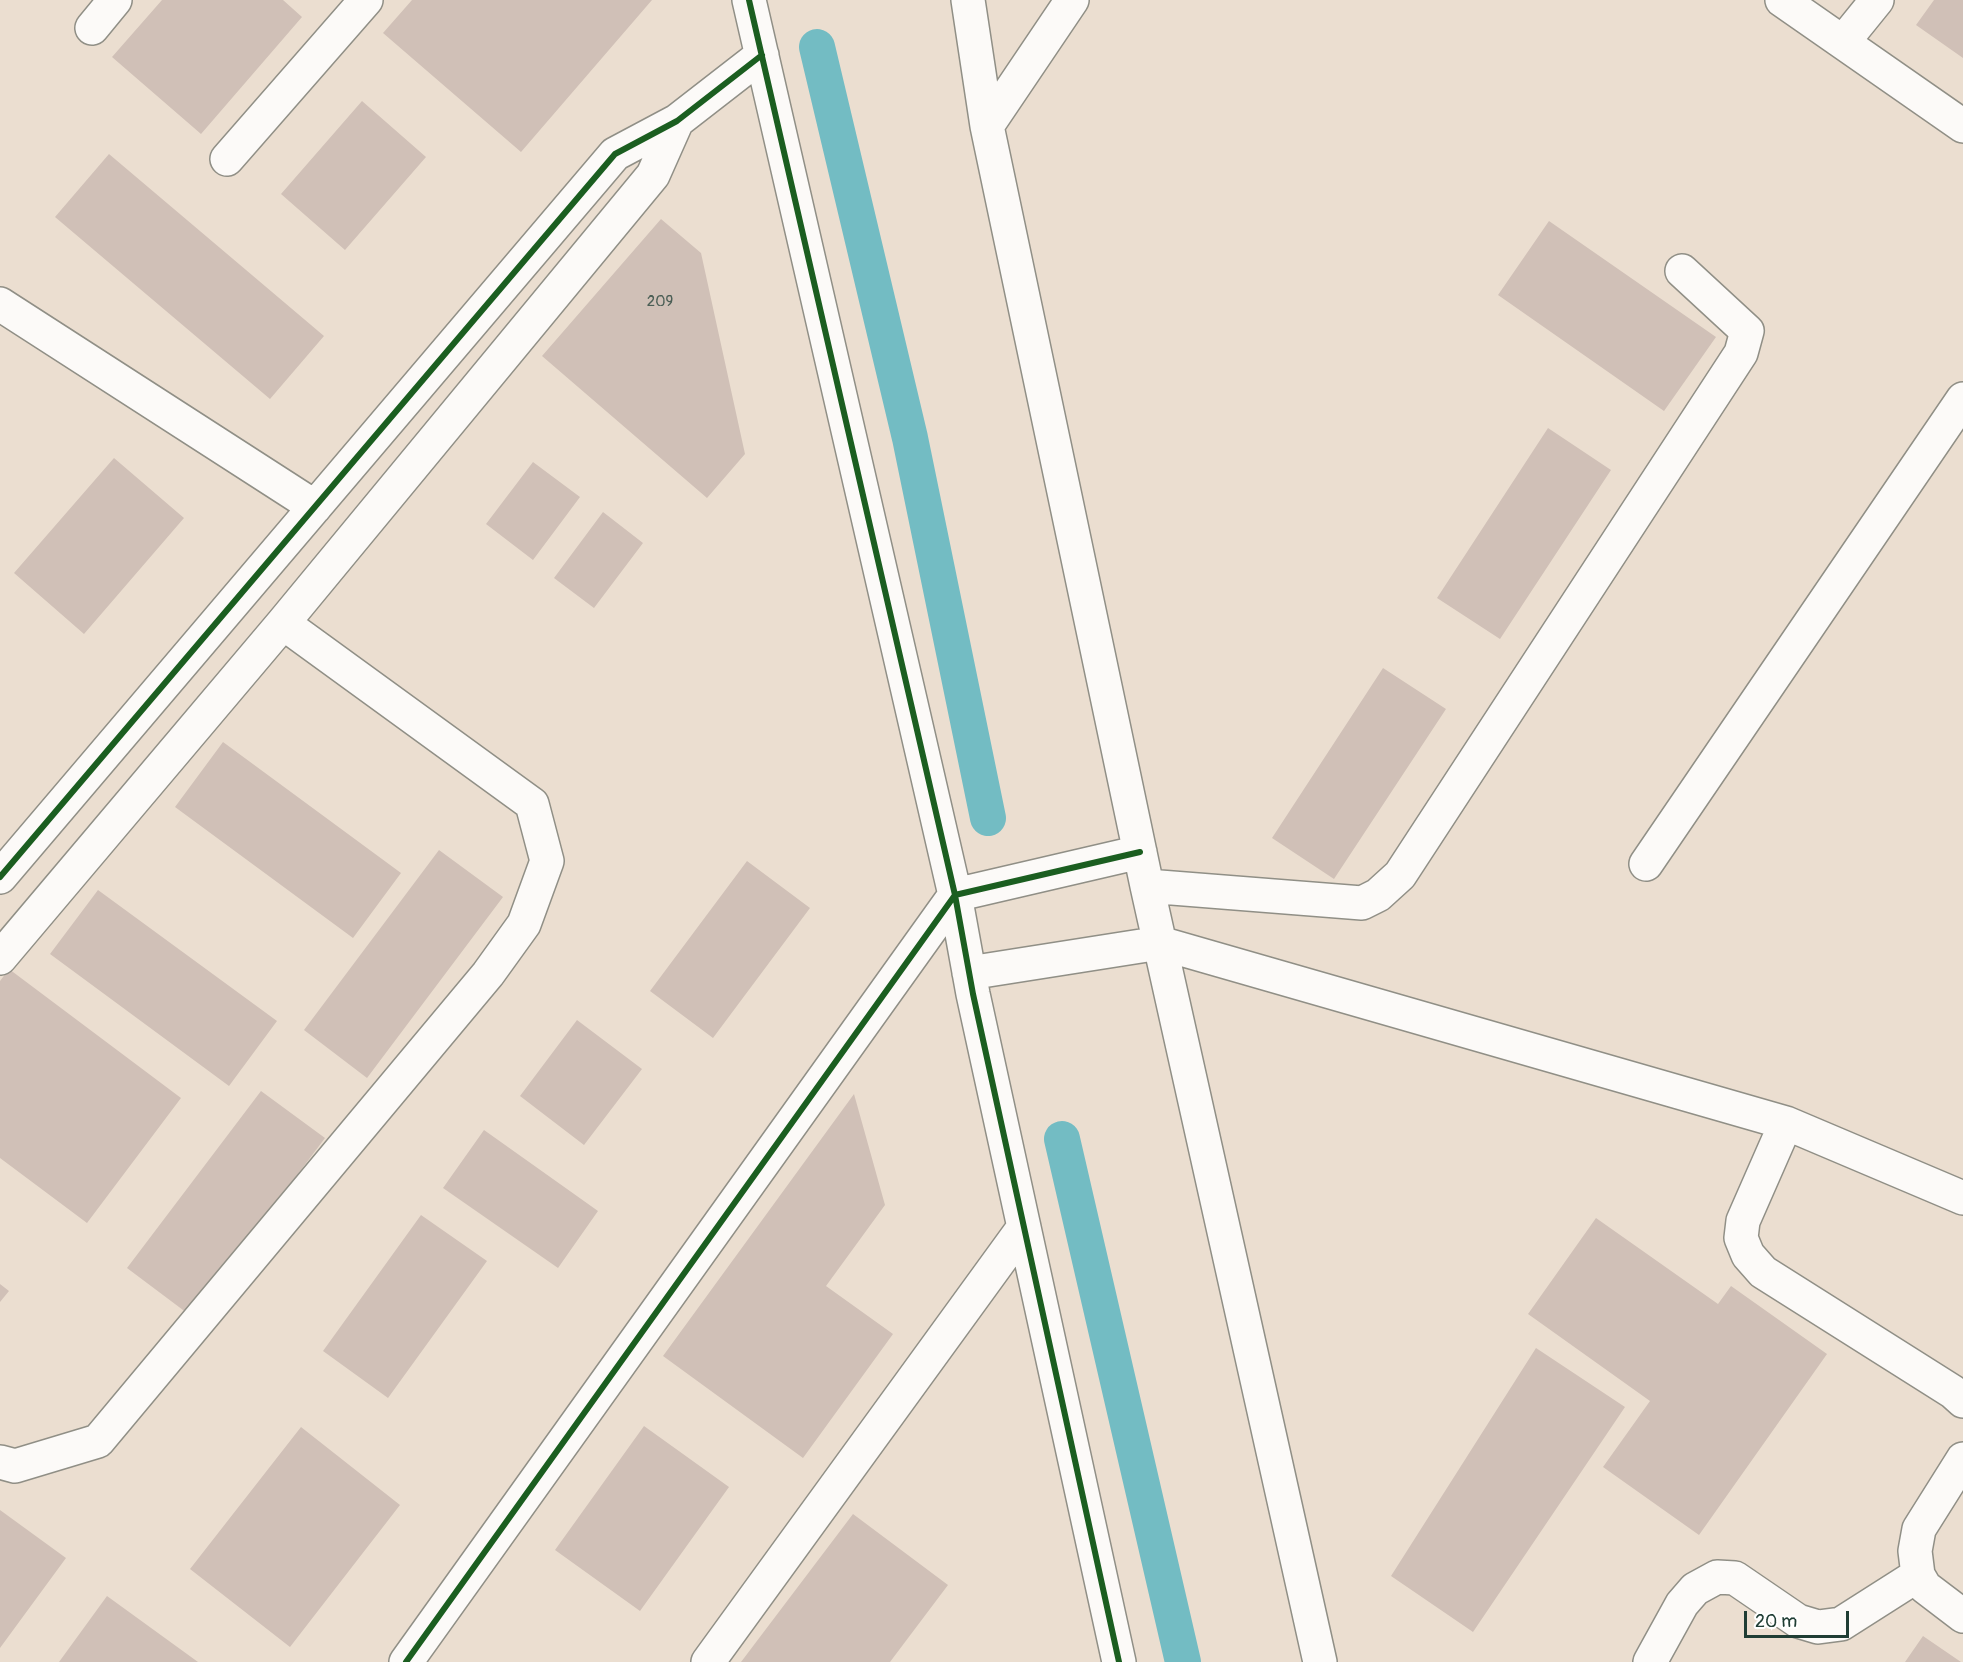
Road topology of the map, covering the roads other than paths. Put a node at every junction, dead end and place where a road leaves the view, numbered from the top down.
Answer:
1 (116, 0) edge
2 (366, 0) edge
3 (749, 0) edge
4 (968, 0) edge
5 (1072, 0) edge
6 (1782, 0) edge
7 (1877, 0) edge
8 (92, 28) dead end
9 (1843, 42) junction
10 (762, 55) junction
11 (677, 121) junction
12 (987, 126) junction
13 (1963, 126) edge
14 (227, 159) dead end
15 (1682, 271) dead end
16 (0, 304) edge
17 (1963, 399) edge
18 (315, 507) junction
19 (283, 623) junction
20 (1140, 852) junction
21 (1646, 864) dead end
22 (0, 877) edge
23 (1147, 886) junction
24 (955, 895) junction
25 (1160, 943) junction
26 (0, 958) edge
27 (969, 973) junction
28 (1786, 1123) junction
29 (1963, 1198) edge
30 (1024, 1227) junction
31 (1963, 1401) edge
32 (1963, 1459) edge
33 (0, 1462) edge
34 (1918, 1575) junction
35 (1963, 1616) edge
36 (406, 1662) edge
37 (708, 1662) edge
38 (1119, 1662) edge
39 (1320, 1662) edge
40 (1650, 1662) edge

1 - 8 street
2 - 14 street
3 - 10 street
4 - 12 street
5 - 12 street
6 - 9 street
7 - 9 street
9 - 13 street
10 - 11 street
10 - 24 street
11 - 18 street
11 - 19 street
12 - 20 street
15 - 23 street
16 - 18 street
17 - 21 street
18 - 22 street
19 - 26 street
19 - 33 street
20 - 23 street
20 - 24 street
23 - 25 street
24 - 27 street
24 - 36 street
25 - 27 street
25 - 28 street
25 - 39 street
27 - 30 street
28 - 29 street
28 - 31 street
30 - 37 street
30 - 38 street
32 - 34 street
34 - 35 street
34 - 40 street

